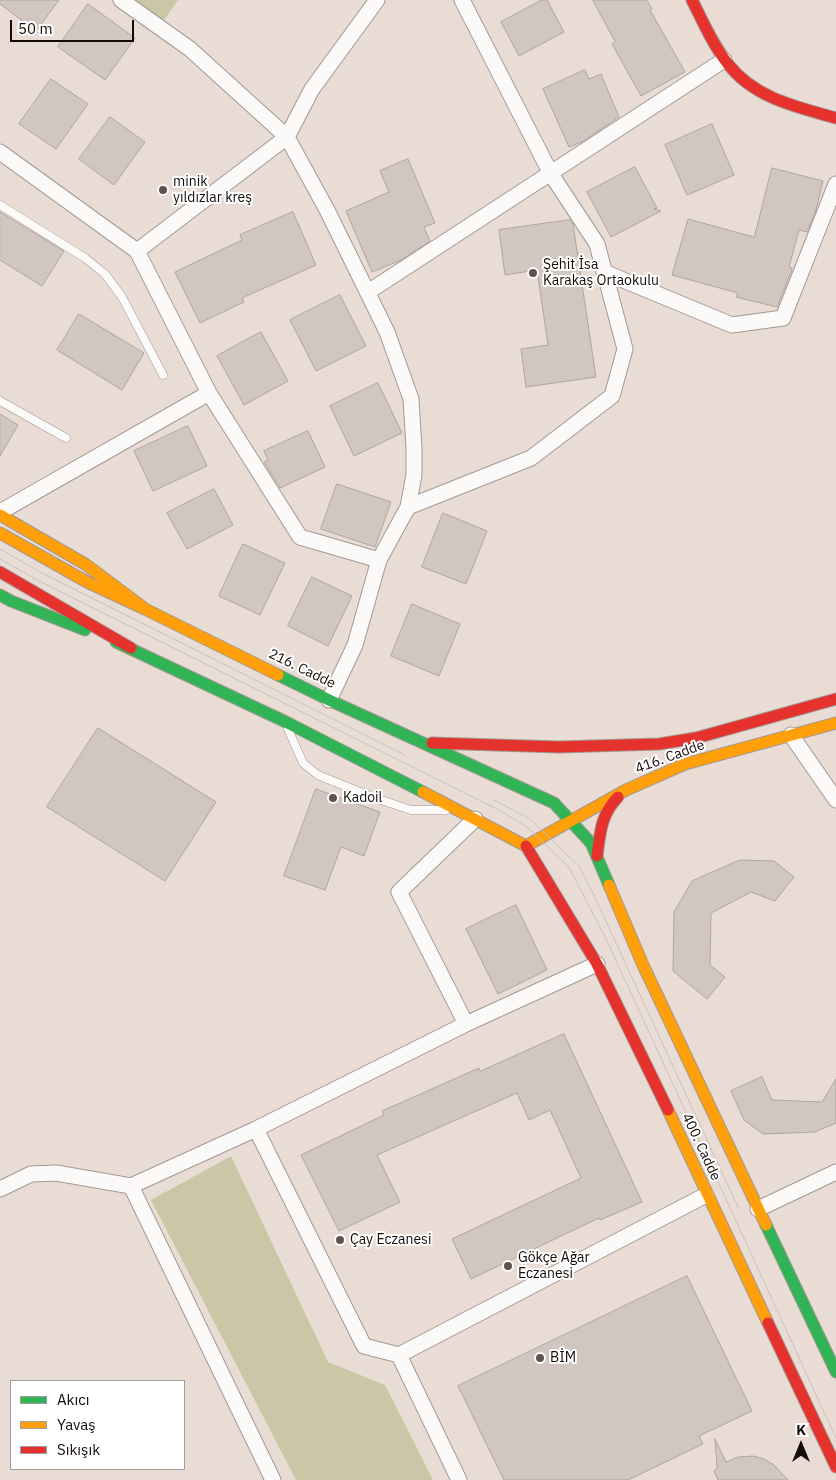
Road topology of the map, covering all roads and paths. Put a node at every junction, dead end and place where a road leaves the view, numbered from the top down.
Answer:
1 (121, 0) edge
2 (377, 0) edge
3 (462, 0) edge
4 (692, 0) edge
5 (724, 60) junction
6 (836, 118) edge
7 (287, 137) junction
8 (0, 152) edge
9 (551, 174) junction
10 (836, 184) edge
11 (0, 205) edge
12 (137, 251) junction
13 (604, 272) junction
14 (368, 292) junction
15 (163, 375) dead end
16 (209, 393) junction
17 (0, 401) edge
18 (66, 438) dead end
19 (408, 507) junction
20 (0, 514) edge
21 (0, 532) edge
22 (379, 560) junction
23 (0, 572) edge
24 (0, 594) edge
25 (6, 602) edge
26 (145, 609) junction
27 (131, 648) junction
28 (836, 699) edge
29 (329, 700) junction
30 (286, 722) junction
31 (836, 723) edge
32 (791, 735) junction
33 (424, 743) junction
34 (626, 790) junction
35 (836, 800) edge
36 (461, 811) junction
37 (475, 819) junction
38 (571, 822) junction
39 (591, 843) joint
40 (526, 846) junction
41 (597, 856) junction
42 (597, 964) junction
43 (466, 1024) junction
44 (256, 1129) junction
45 (836, 1172) edge
46 (131, 1186) junction
47 (0, 1189) edge
48 (706, 1195) junction
49 (758, 1208) junction
50 (400, 1355) junction
51 (836, 1372) edge
52 (836, 1467) edge
53 (272, 1480) edge
54 (460, 1480) edge

1 - 7 street
2 - 7 street
3 - 9 street
4 - 5 main road
5 - 6 main road
5 - 9 street
7 - 12 street
7 - 14 street
8 - 12 street
9 - 13 street
9 - 14 street
10 - 13 street
11 - 15 lane
12 - 16 street
13 - 19 street
14 - 19 street
16 - 20 street
16 - 22 street
17 - 18 lane
19 - 22 street
20 - 26 main road, 216. Cadde
21 - 26 main road
22 - 29 street
23 - 27 main road
24 - 25 main road
25 - 27 main road
26 - 29 main road, 216. Cadde
27 - 30 main road
28 - 33 main road
29 - 33 main road, 216. Cadde
30 - 36 main road
30 - 36 lane
31 - 32 main road, 416. Cadde
32 - 34 main road, 416. Cadde
32 - 35 street
33 - 38 main road, 216. Cadde
34 - 38 main road, 416. Cadde
34 - 41 main road
36 - 37 main road
37 - 40 main road
37 - 43 street
38 - 39 main road, 216. Cadde
38 - 40 main road, 416. Cadde
39 - 41 main road, 400. Cadde
40 - 42 main road, 400. Cadde
41 - 49 main road, 400. Cadde
42 - 43 street
42 - 48 main road, 400. Cadde
43 - 44 street
44 - 46 street
44 - 50 street
45 - 49 street
46 - 47 street
46 - 53 street
48 - 50 street
48 - 52 main road, 400. Cadde
49 - 51 main road, 400. Cadde
50 - 54 street

